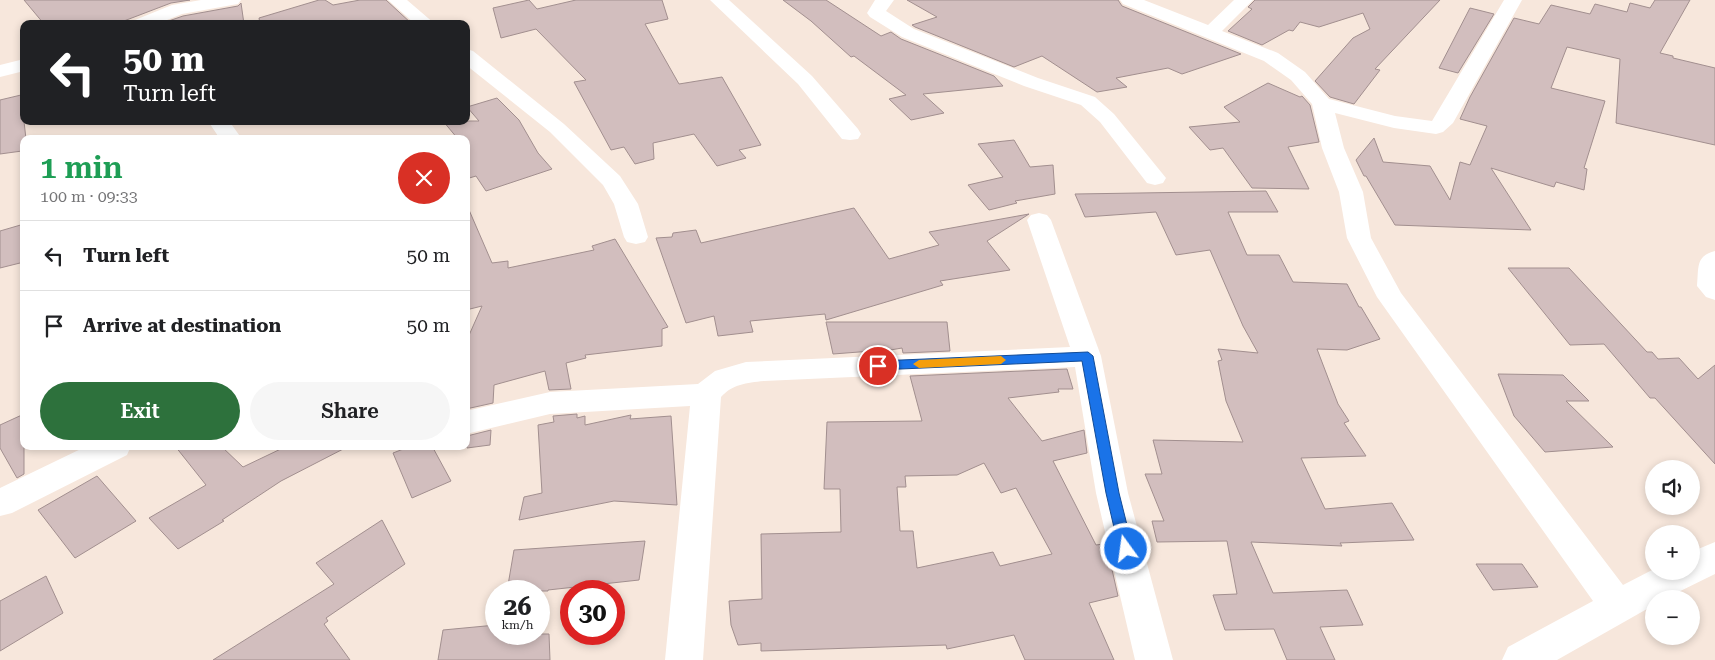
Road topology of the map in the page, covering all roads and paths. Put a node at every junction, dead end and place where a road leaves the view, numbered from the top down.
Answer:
1 (232, 0) edge
2 (397, 0) edge
3 (719, 0) edge
4 (885, 0) edge
5 (1128, 0) edge
6 (1244, 0) edge
7 (1513, 0) edge
8 (176, 4) edge
9 (147, 20) edge
10 (421, 20) edge
11 (1211, 32) junction
12 (470, 59) edge
13 (20, 66) edge
14 (0, 71) edge
15 (1322, 103) junction
16 (850, 134) dead end
17 (1156, 178) dead end
18 (1039, 220) dead end
19 (636, 237) dead end
20 (1715, 259) edge
21 (1715, 291) edge
22 (1088, 356) junction
23 (706, 394) junction
24 (470, 422) edge
25 (108, 450) edge
26 (0, 503) edge
27 (1715, 558) edge
28 (1700, 565) edge
29 (1669, 580) edge
30 (1618, 607) junction
31 (684, 660) edge
32 (1154, 660) edge
33 (1521, 660) edge

1 - 8 street
2 - 10 street
3 - 16 street
4 - 17 street
5 - 11 street
6 - 11 street
7 - 15 street
8 - 9 street
11 - 15 street
12 - 19 street
13 - 14 street
15 - 30 street
18 - 22 street
20 - 21 street
22 - 23 street
22 - 32 street
23 - 24 street
23 - 31 street
25 - 26 street
27 - 28 street
29 - 30 street
30 - 33 street

